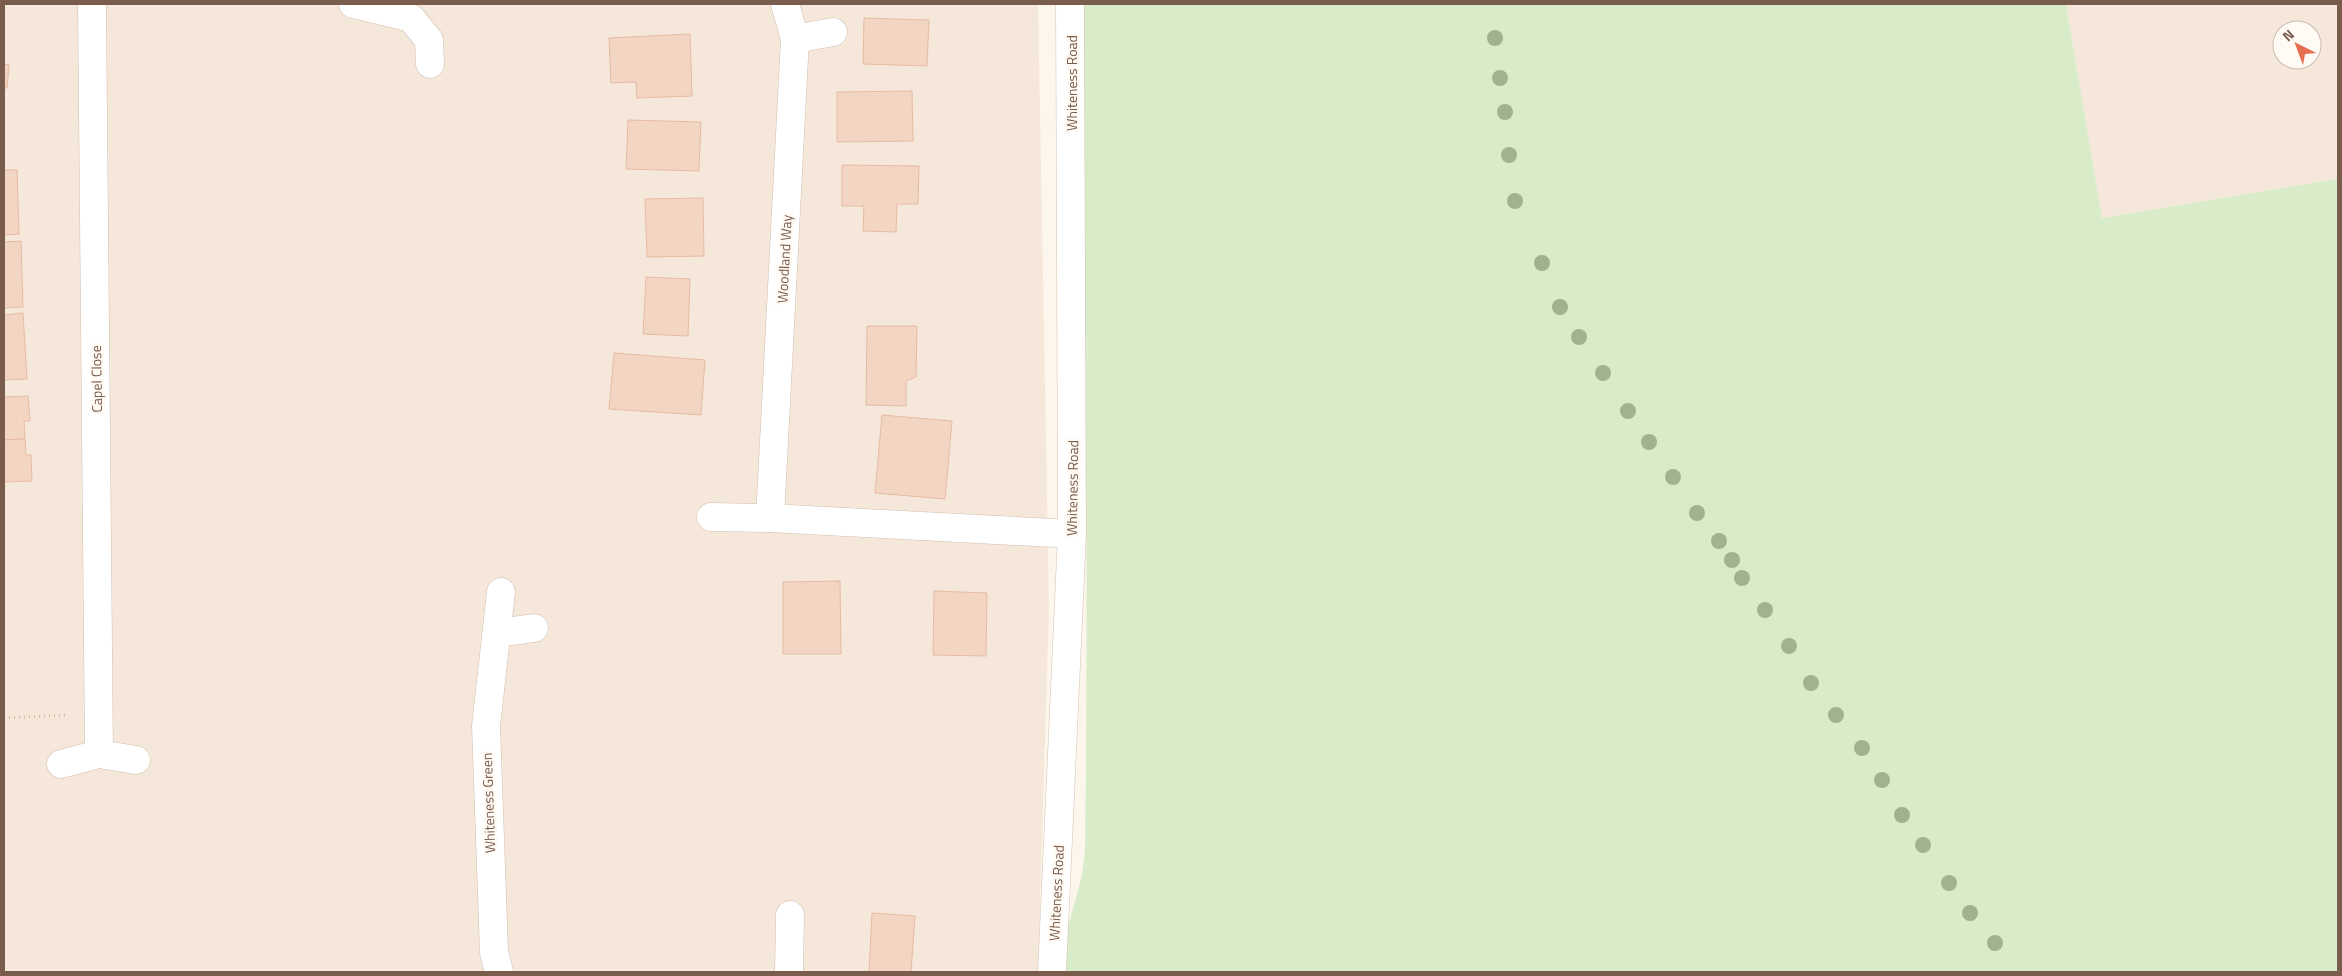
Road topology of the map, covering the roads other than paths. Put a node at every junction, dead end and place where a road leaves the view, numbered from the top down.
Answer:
1 (92, 4) edge
2 (353, 4) edge
3 (784, 4) edge
4 (1070, 4) edge
5 (833, 32) dead end
6 (795, 39) junction
7 (430, 64) dead end
8 (711, 517) dead end
9 (770, 518) junction
10 (1072, 534) junction
11 (502, 592) dead end
12 (534, 628) dead end
13 (497, 633) junction
14 (99, 754) junction
15 (136, 760) dead end
16 (61, 764) dead end
17 (790, 915) dead end
18 (499, 972) edge
19 (789, 972) edge
20 (1052, 972) edge

1 - 14 street, Capel Close
2 - 7 street
3 - 6 street
4 - 10 street, Whiteness Road
5 - 6 street
6 - 9 street, Woodland Way
8 - 9 street
9 - 10 street
10 - 20 street, Whiteness Road
11 - 13 street, Whiteness Green
12 - 13 street
13 - 18 street, Whiteness Green
14 - 15 street
14 - 16 street
17 - 19 street

